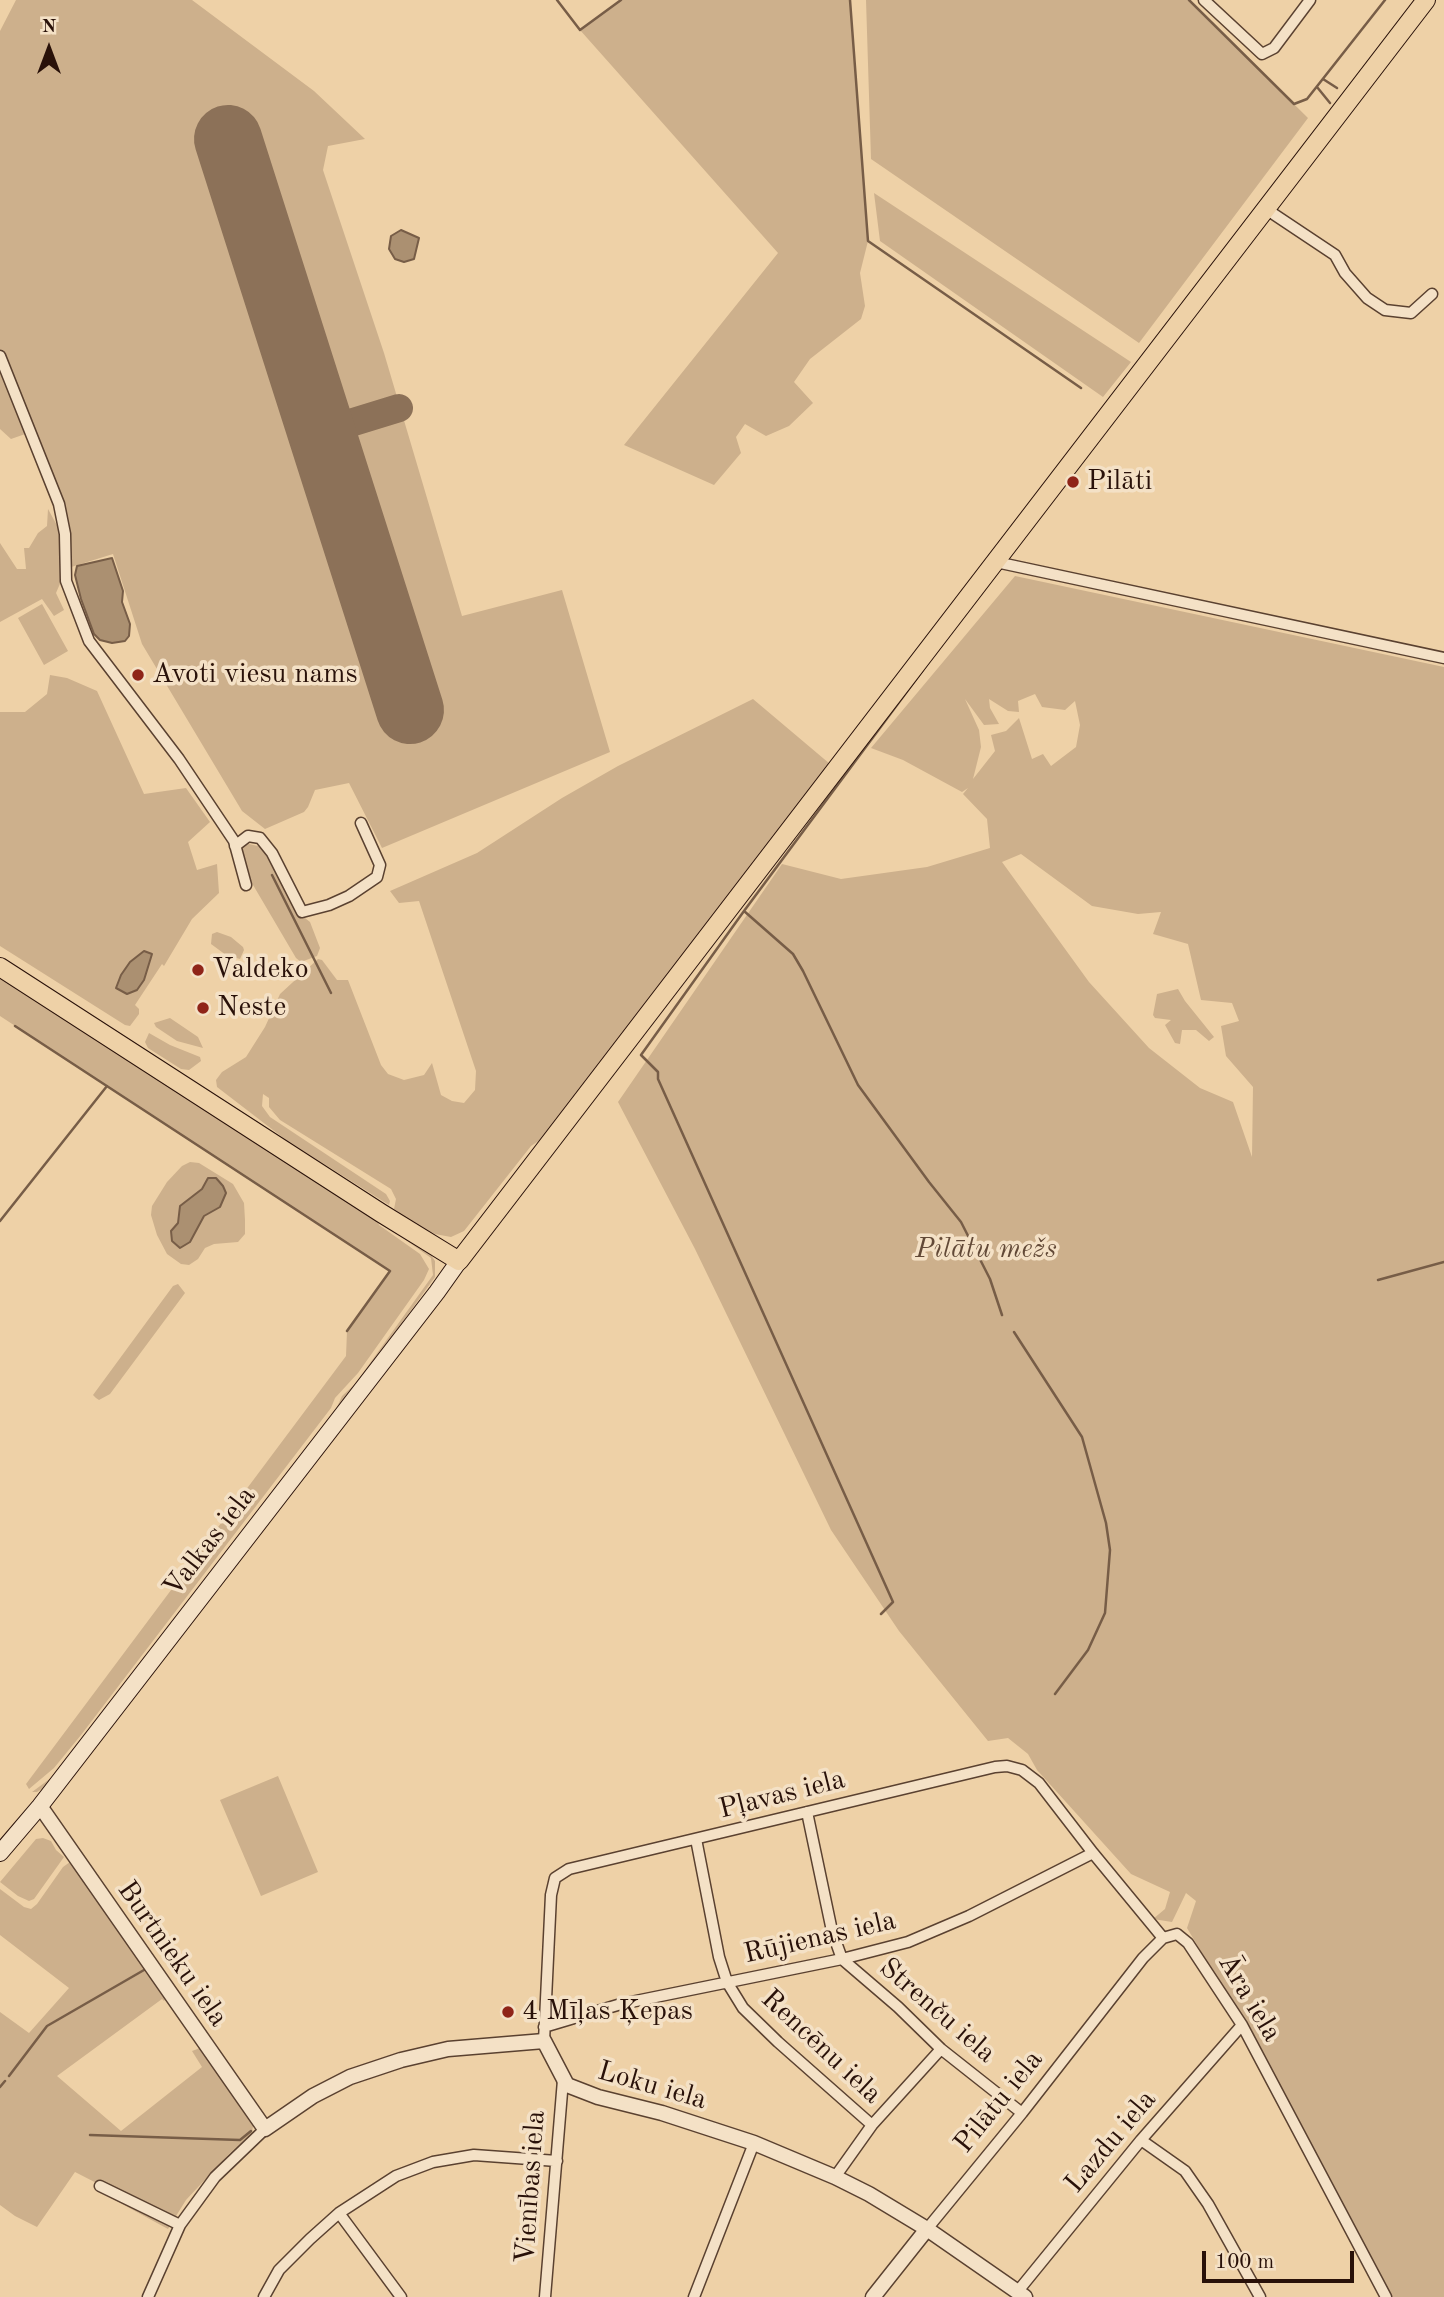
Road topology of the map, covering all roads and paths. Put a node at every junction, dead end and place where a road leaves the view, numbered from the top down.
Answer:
1 (1204, 0) edge
2 (1310, 0) edge
3 (1426, 0) edge
4 (1266, 209) junction
5 (1432, 294) dead end
6 (0, 356) edge
7 (996, 562) junction
8 (1444, 658) edge
9 (361, 823) dead end
10 (235, 846) junction
11 (246, 885) dead end
12 (0, 967) edge
13 (459, 1261) junction
14 (40, 1806) junction
15 (807, 1812) junction
16 (696, 1839) junction
17 (0, 1853) edge
18 (1093, 1853) junction
19 (1163, 1938) junction
20 (842, 1959) junction
21 (727, 1982) junction
22 (1242, 2025) junction
23 (544, 2034) junction
24 (941, 2049) junction
25 (563, 2080) junction
26 (1022, 2113) junction
27 (872, 2126) junction
28 (265, 2129) junction
29 (1141, 2140) junction
30 (754, 2143) junction
31 (557, 2161) junction
32 (835, 2177) junction
33 (100, 2186) dead end
34 (339, 2213) junction
35 (180, 2225) junction
36 (927, 2230) junction
37 (1022, 2294) edge
38 (148, 2297) edge
39 (264, 2297) edge
40 (401, 2297) edge
41 (545, 2297) edge
42 (694, 2297) edge
43 (873, 2297) edge
44 (1259, 2297) edge
45 (1386, 2297) edge

1 - 2 street
3 - 4 highway
4 - 5 street
4 - 7 highway
6 - 10 street
7 - 8 street
7 - 13 highway
9 - 10 street
10 - 11 street
12 - 13 highway
13 - 14 main road, Valkas iela
14 - 17 main road, Valkas iela
14 - 28 street, Burtnieku iela
15 - 16 street, Pļavas iela
15 - 18 street, Pļavas iela
15 - 20 street, Strenču iela
16 - 21 street, Rencēnu iela
16 - 23 street, Pļavas iela
18 - 19 street
18 - 20 street, Rūjienas iela
19 - 22 street, Āra iela
19 - 26 street, Pilātu iela
20 - 21 street, Rūjienas iela
20 - 24 street, Strenču iela
21 - 23 street, Rūjienas iela
21 - 27 street, Rencēnu iela
22 - 29 street, Lazdu iela
22 - 45 street, Āra iela
23 - 25 street, Loku iela
23 - 28 street
24 - 26 street, Strenču iela
24 - 27 street
25 - 30 street, Loku iela
25 - 31 street, Vienības iela
26 - 36 street, Pilātu iela
27 - 32 street
28 - 35 street
29 - 37 street, Lazdu iela
29 - 44 street
30 - 32 street, Loku iela
30 - 42 street
31 - 34 street
31 - 41 street, Vienības iela
32 - 36 street, Loku iela
33 - 35 street
34 - 39 street
34 - 40 street
35 - 38 street
36 - 37 street, Loku iela
36 - 43 street, Pilātu iela

